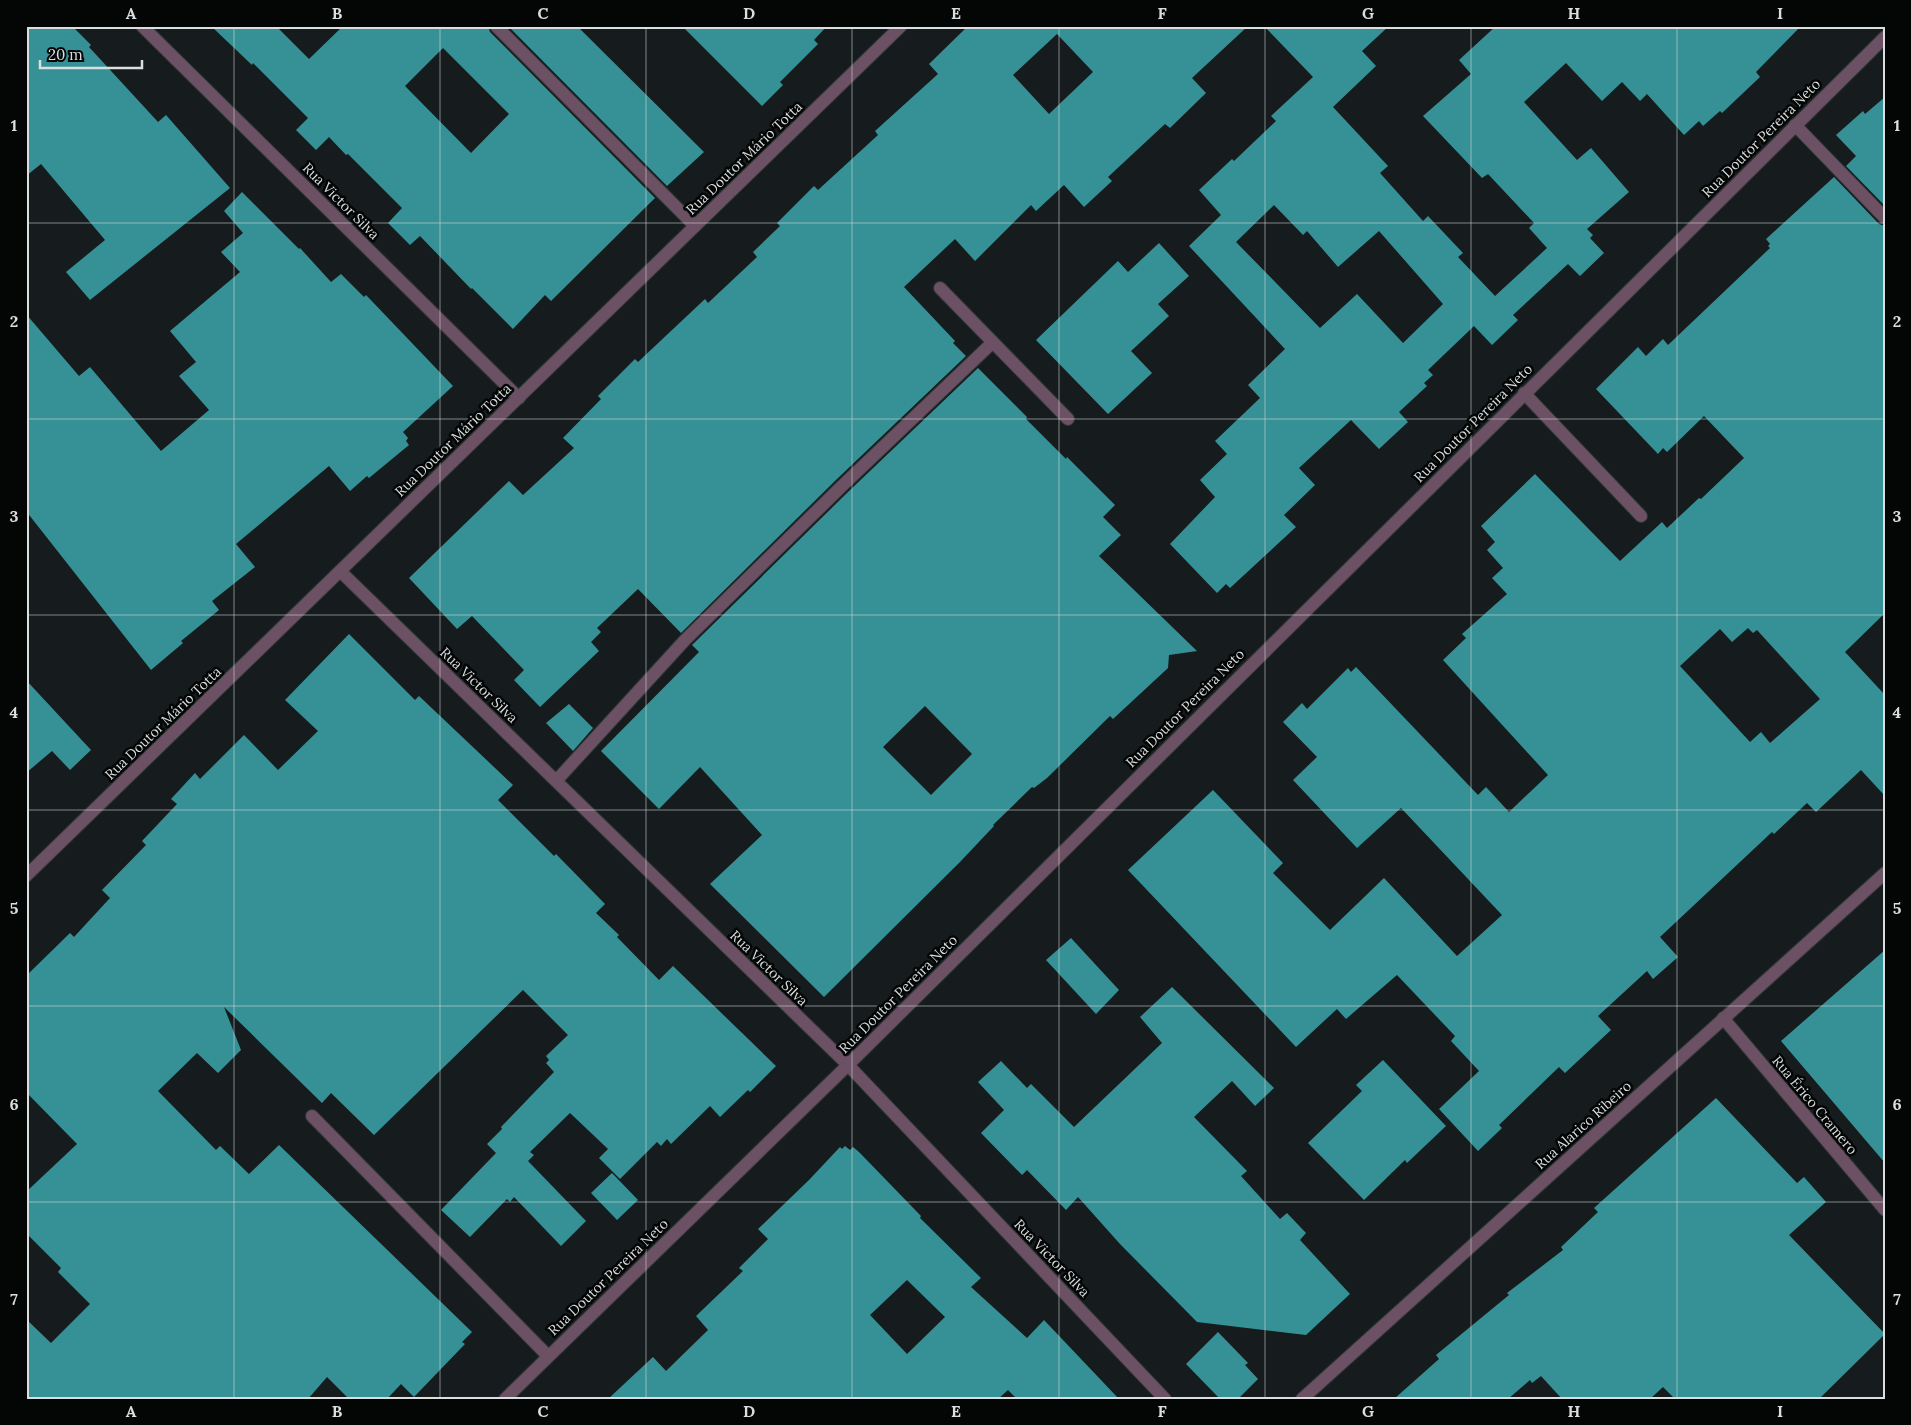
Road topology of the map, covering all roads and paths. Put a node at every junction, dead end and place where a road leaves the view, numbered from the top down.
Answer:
1 (142, 26) edge
2 (496, 26) edge
3 (901, 26) edge
4 (1885, 36) edge
5 (1794, 125) junction
6 (1885, 218) edge
7 (695, 226) junction
8 (940, 288) dead end
9 (992, 343) junction
10 (1524, 393) junction
11 (519, 398) junction
12 (1068, 419) dead end
13 (1641, 516) dead end
14 (340, 571) junction
15 (556, 781) junction
16 (1885, 873) edge
17 (26, 876) edge
18 (1723, 1018) junction
19 (848, 1065) junction
20 (312, 1116) dead end
21 (1885, 1210) edge
22 (548, 1356) junction
23 (505, 1399) edge
24 (1165, 1399) edge
25 (1302, 1399) edge

1 - 11 street, Rua Victor Silva
2 - 7 street
3 - 7 street, Rua Doutor Mário Totta
4 - 5 street, Rua Doutor Pereira Neto
5 - 6 street
5 - 10 street, Rua Doutor Pereira Neto
7 - 11 street, Rua Doutor Mário Totta
8 - 9 street
9 - 12 street
9 - 15 street
10 - 13 street
10 - 19 street, Rua Doutor Pereira Neto
11 - 14 street, Rua Doutor Mário Totta
14 - 15 street, Rua Victor Silva
14 - 17 street, Rua Doutor Mário Totta
15 - 19 street, Rua Victor Silva
16 - 18 street, Rua Alarico Ribeiro
18 - 21 street, Rua Érico Cramero
18 - 25 street, Rua Alarico Ribeiro
19 - 22 street, Rua Doutor Pereira Neto
19 - 24 street, Rua Victor Silva
20 - 22 street
22 - 23 street, Rua Doutor Pereira Neto

